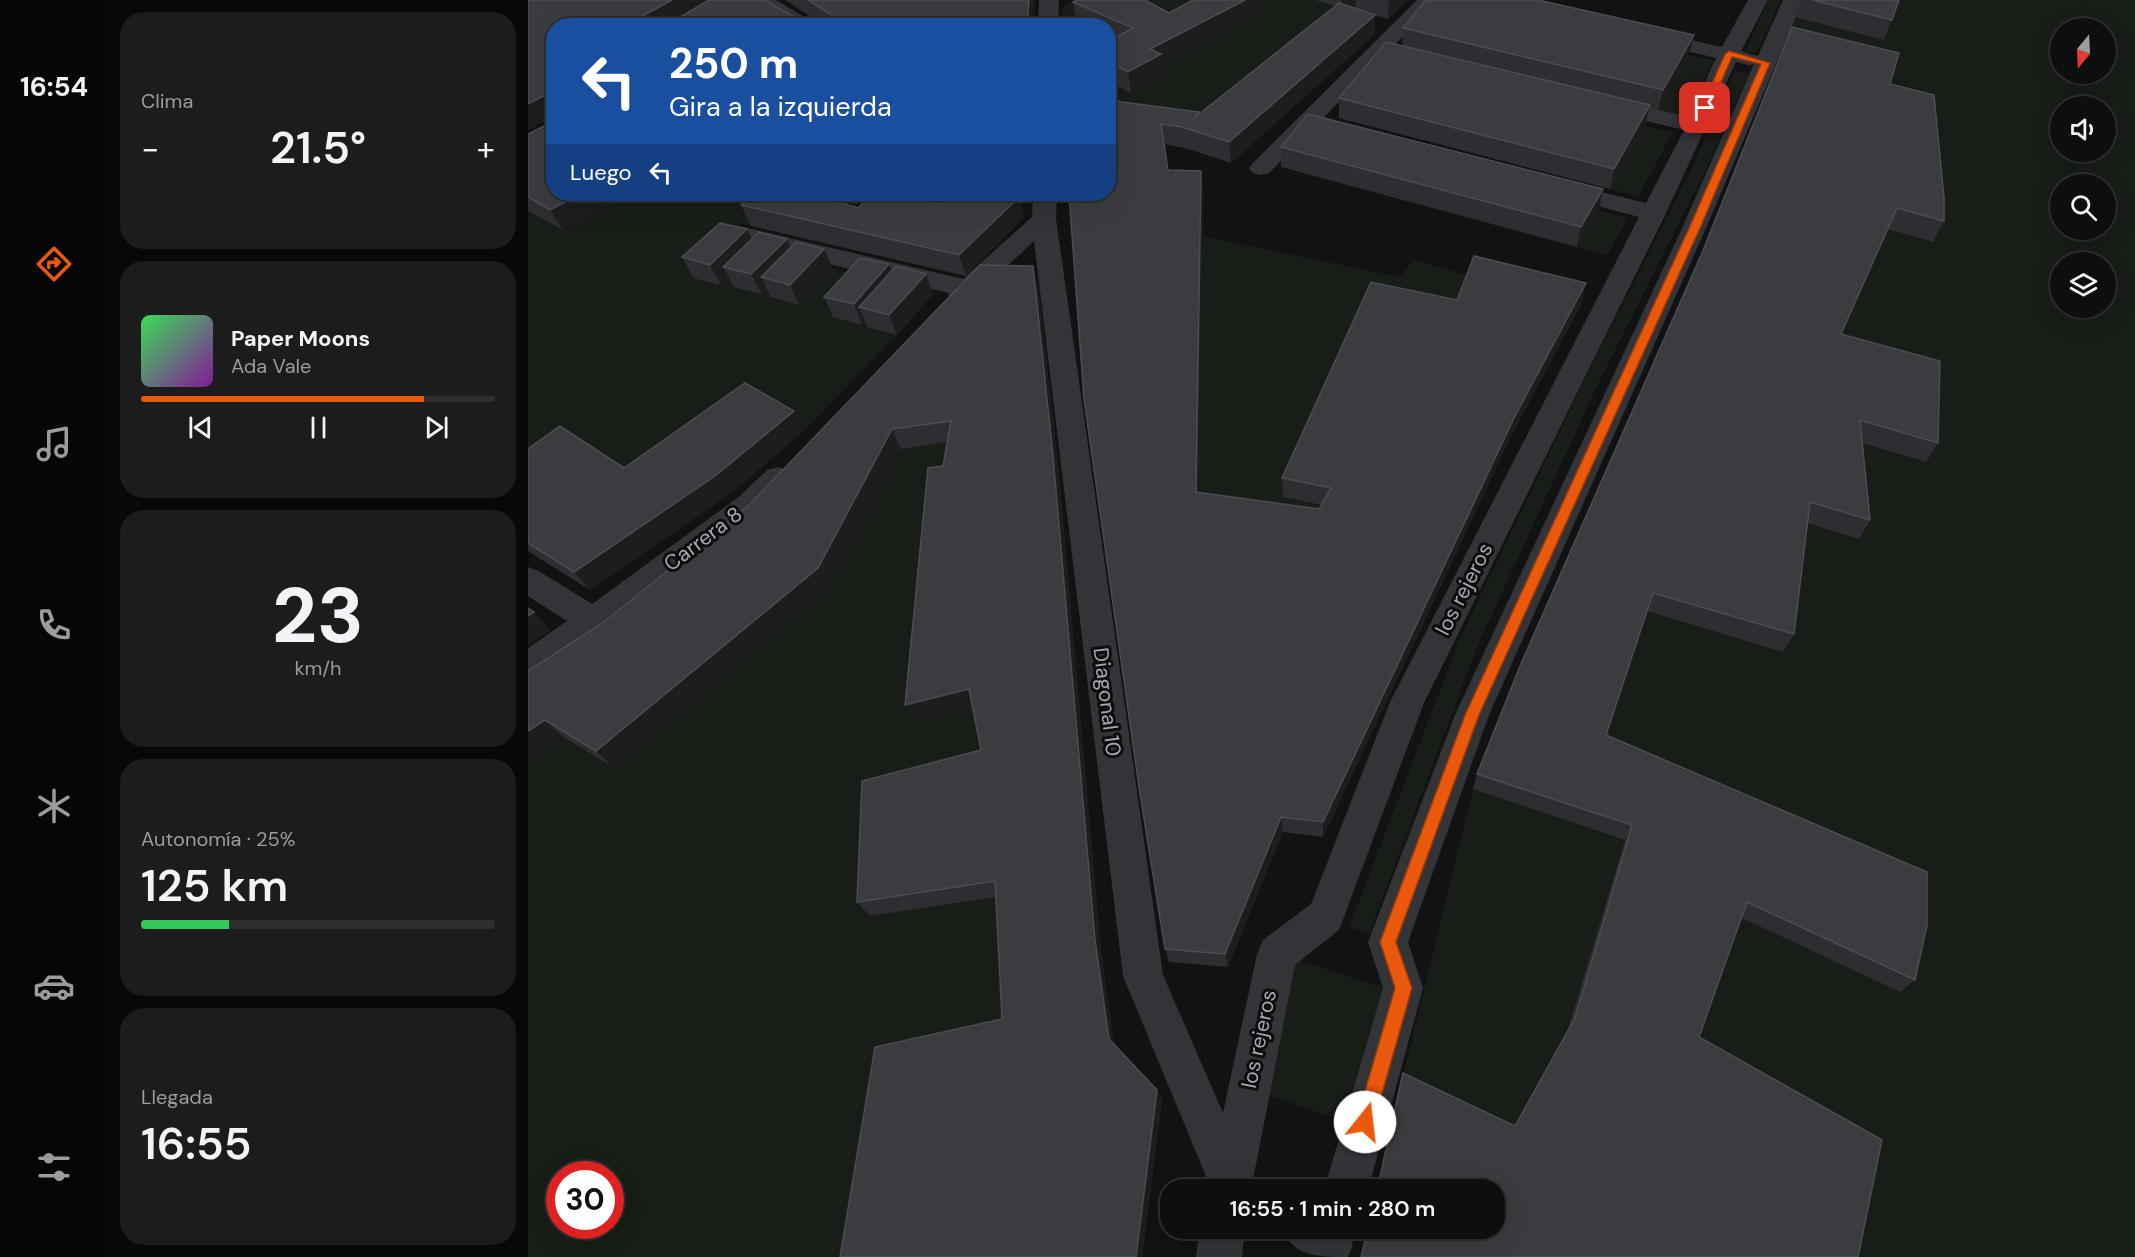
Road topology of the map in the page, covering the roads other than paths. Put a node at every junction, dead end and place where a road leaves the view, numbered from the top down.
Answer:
1 (761, 0) edge
2 (1049, 0) edge
3 (1429, 0) edge
4 (1758, 0) edge
5 (1793, 0) edge
6 (792, 18) edge
7 (1048, 18) edge
8 (1625, 31) edge
9 (1377, 51) junction
10 (1729, 54) junction
11 (1400, 56) edge
12 (1766, 63) junction
13 (1583, 99) edge
14 (1306, 123) junction
15 (1697, 126) junction
16 (1329, 129) edge
17 (1261, 168) dead end
18 (1538, 183) edge
19 (1044, 206) edge
20 (1654, 213) junction
21 (739, 234) edge
22 (968, 288) junction
23 (943, 313) edge
24 (793, 462) edge
25 (528, 580) edge
26 (593, 621) junction
27 (528, 666) edge
28 (1229, 1179) edge
29 (1234, 1179) edge
30 (1349, 1179) edge
31 (1221, 1239) edge
32 (1219, 1257) edge

1 - 6 street
2 - 7 street
3 - 9 street
4 - 10 street, los rejeros
5 - 12 street
8 - 10 street
9 - 11 street
9 - 14 street
10 - 12 street
10 - 15 street, los rejeros
12 - 30 street
13 - 15 street
14 - 16 street
14 - 17 street
15 - 20 street, los rejeros
18 - 20 street
19 - 22 street
19 - 28 street, Diagonal 10
20 - 29 street, los rejeros
21 - 22 street
22 - 23 street
24 - 26 street, Carrera 8
25 - 26 street
26 - 27 street, Carrera 8
31 - 32 street

